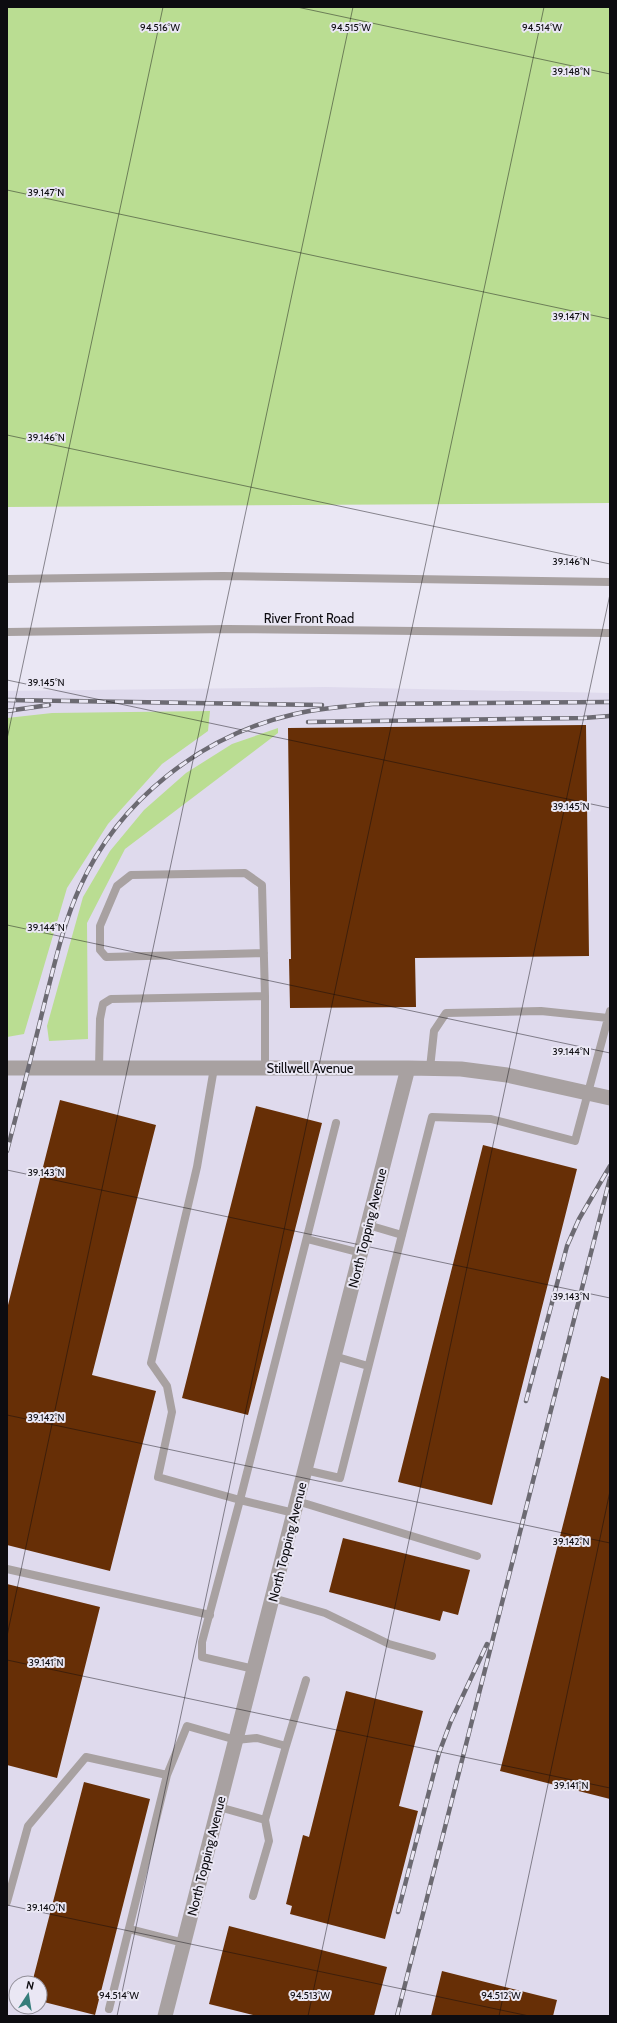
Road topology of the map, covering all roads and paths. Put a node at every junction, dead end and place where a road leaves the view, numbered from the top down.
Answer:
1 (7, 578) edge
2 (610, 582) edge
3 (7, 632) edge
4 (610, 633) edge
5 (264, 953) junction
6 (265, 996) junction
7 (609, 1014) edge
8 (7, 1068) edge
9 (214, 1068) junction
10 (265, 1068) junction
11 (408, 1068) junction
12 (430, 1068) junction
13 (99, 1069) junction
14 (589, 1093) junction
15 (610, 1098) edge
16 (336, 1123) dead end
17 (368, 1225) junction
18 (402, 1235) junction
19 (307, 1239) junction
20 (361, 1253) junction
21 (334, 1356) junction
22 (368, 1366) junction
23 (305, 1470) junction
24 (240, 1500) junction
25 (296, 1507) junction
26 (477, 1556) dead end
27 (7, 1569) edge
28 (272, 1598) junction
29 (210, 1615) junction
30 (432, 1656) dead end
31 (254, 1669) junction
32 (306, 1680) dead end
33 (236, 1740) junction
34 (286, 1746) junction
35 (167, 1775) junction
36 (219, 1808) junction
37 (265, 1820) junction
38 (253, 1896) dead end
39 (7, 1902) edge
40 (129, 1929) junction
41 (184, 1943) junction
42 (109, 2009) dead end
43 (168, 2015) edge

1 - 2 lane
3 - 4 lane, River Front Road
5 - 5 lane
5 - 6 lane
6 - 10 lane
6 - 13 lane
7 - 12 lane
7 - 14 lane
8 - 13 street, Stillwell Avenue
9 - 10 street, Stillwell Avenue
9 - 13 street, Stillwell Avenue
9 - 24 lane
10 - 11 street, Stillwell Avenue
11 - 12 street, Stillwell Avenue
11 - 17 street, North Topping Avenue
12 - 14 street, Stillwell Avenue
14 - 15 street, Stillwell Avenue
14 - 18 lane
16 - 19 lane
17 - 18 lane
17 - 20 street, North Topping Avenue
18 - 22 lane
19 - 20 lane
19 - 24 lane
20 - 21 street, North Topping Avenue
21 - 22 lane
21 - 23 street, North Topping Avenue
22 - 23 lane
23 - 25 street, North Topping Avenue
24 - 25 lane
24 - 29 lane
25 - 26 lane
25 - 28 street, North Topping Avenue
27 - 29 lane
28 - 30 lane
28 - 31 street, North Topping Avenue
29 - 31 lane
31 - 33 street, North Topping Avenue
32 - 34 lane
33 - 34 lane
33 - 35 lane
33 - 36 street, North Topping Avenue
34 - 37 lane
35 - 39 lane
35 - 40 lane
36 - 37 lane
36 - 41 street, North Topping Avenue
37 - 38 lane
40 - 41 lane
40 - 42 lane
41 - 43 street, North Topping Avenue

